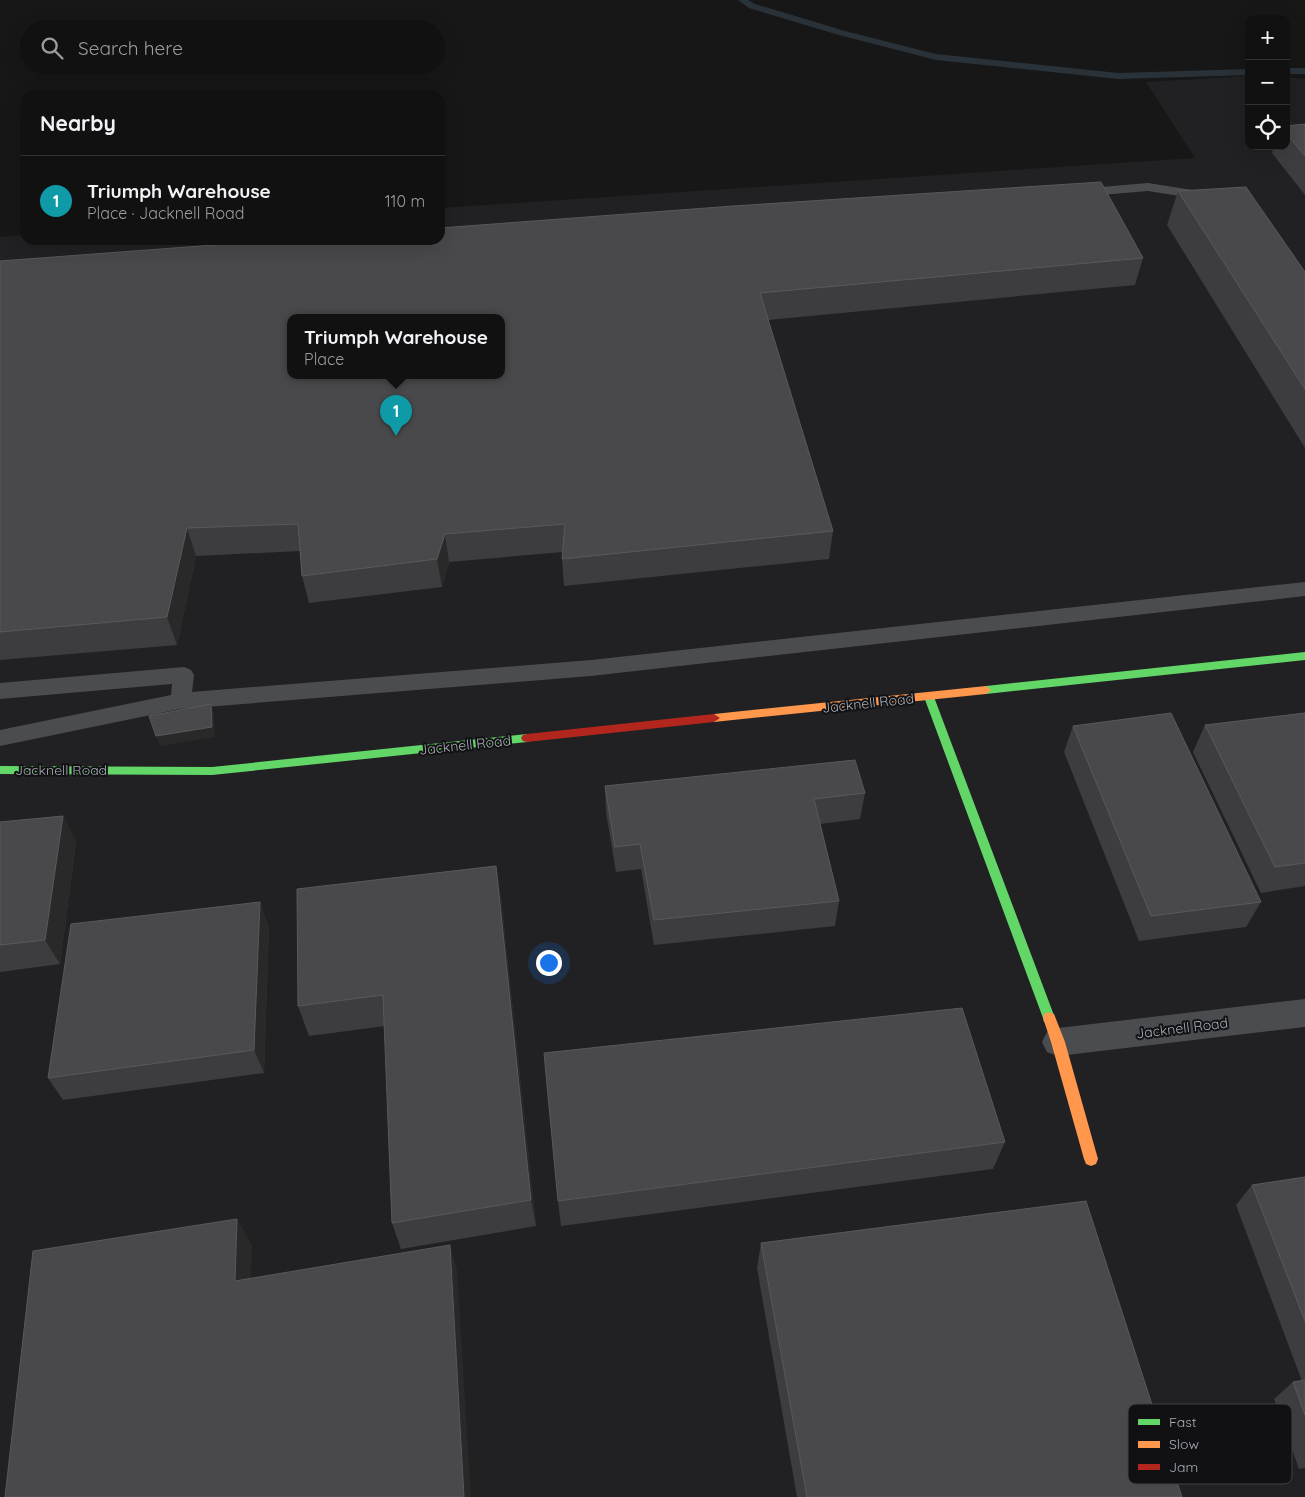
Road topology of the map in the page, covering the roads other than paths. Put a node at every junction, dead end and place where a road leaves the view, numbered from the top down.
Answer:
1 (1065, 194) edge
2 (1222, 199) edge
3 (1305, 589) edge
4 (1305, 656) edge
5 (0, 691) edge
6 (929, 697) junction
7 (180, 701) junction
8 (0, 738) edge
9 (0, 770) edge
10 (1305, 1013) edge
11 (1058, 1042) junction
12 (1091, 1159) dead end

1 - 2 lane
3 - 7 lane
4 - 6 street, Jacknell Road
5 - 7 lane
6 - 9 street, Jacknell Road
6 - 11 street, Jacknell Road
7 - 8 lane
10 - 11 street, Jacknell Road
11 - 12 street, Jacknell Road

